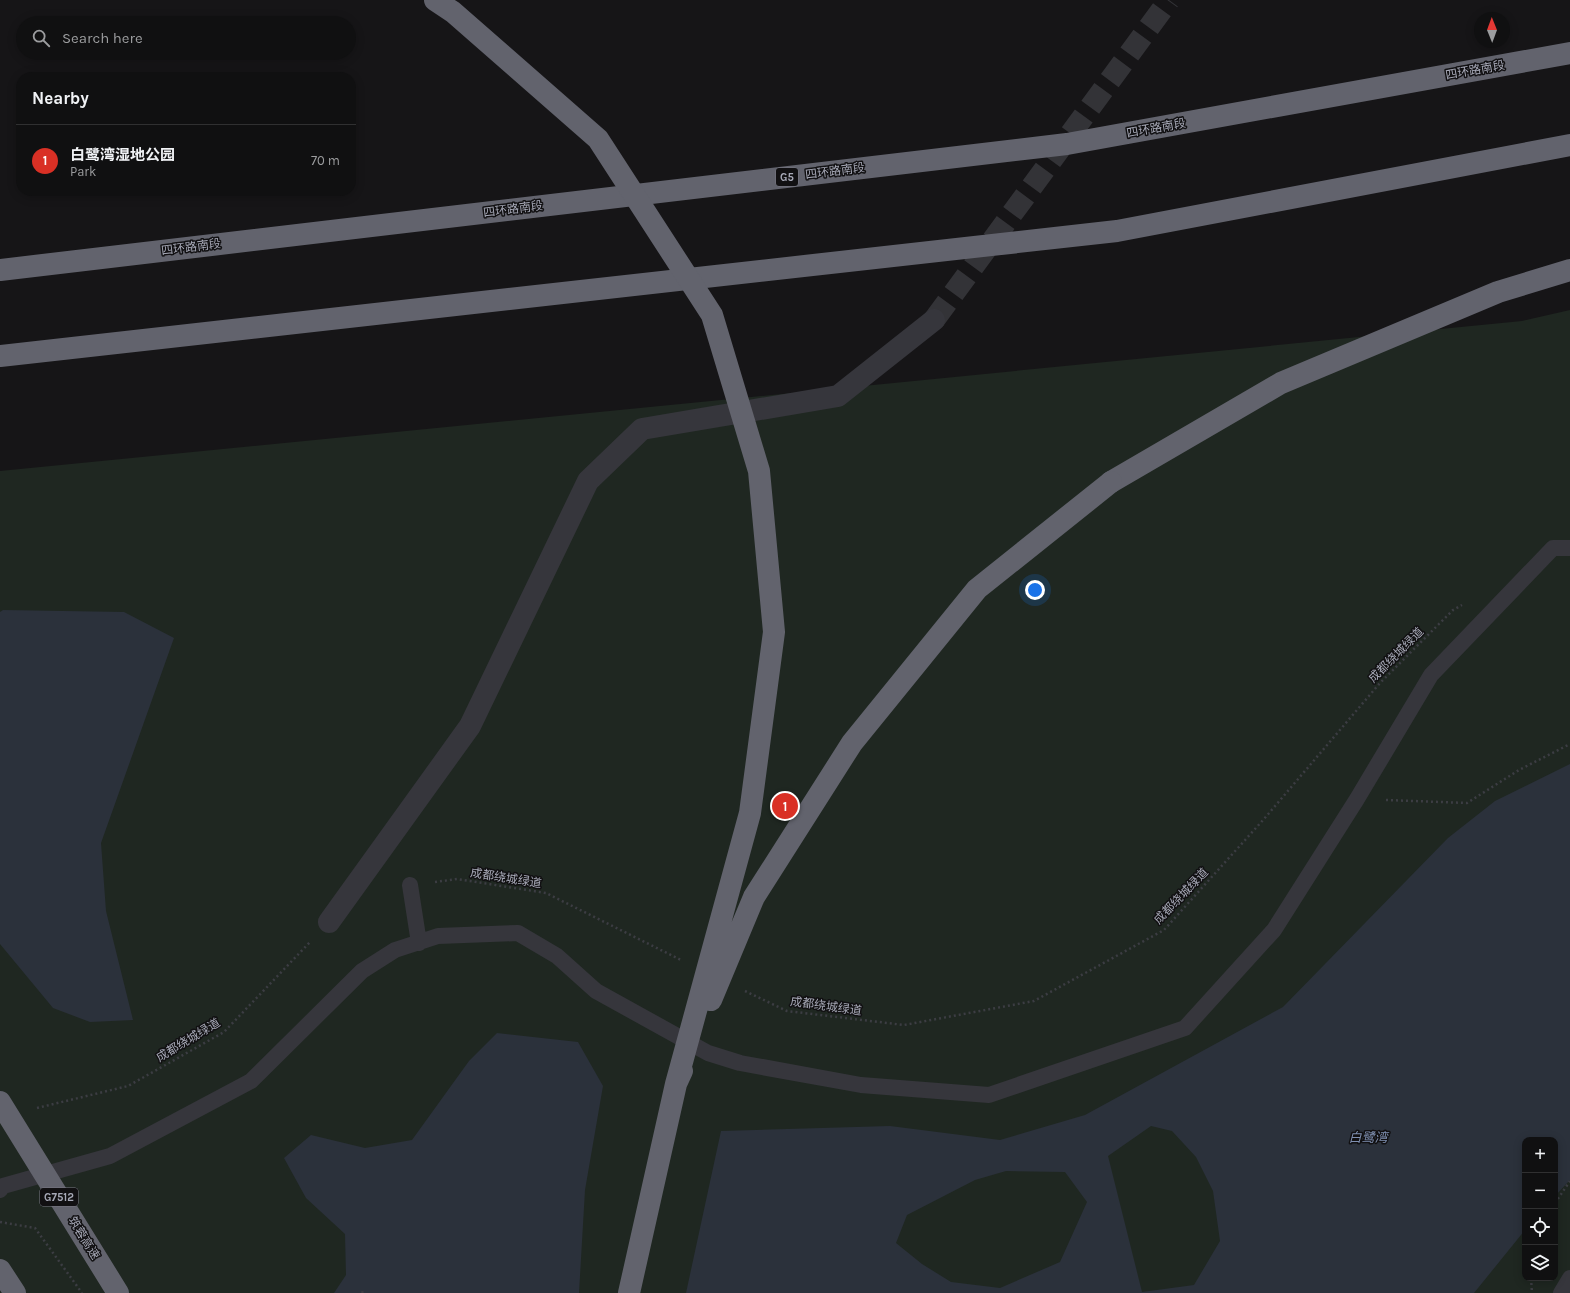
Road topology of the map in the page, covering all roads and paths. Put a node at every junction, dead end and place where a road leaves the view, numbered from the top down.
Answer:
1 (434, 0) edge
2 (1570, 53) edge
3 (1570, 145) edge
4 (0, 270) edge
5 (1570, 270) edge
6 (934, 320) tunnel mouth
7 (0, 356) edge
8 (1570, 548) edge
9 (1467, 602) dead end
10 (1570, 744) edge
11 (1357, 799) junction
12 (410, 885) joint
13 (329, 922) joint
14 (420, 943) junction
15 (682, 961) dead end
16 (738, 988) dead end
17 (676, 1084) junction
18 (0, 1102) edge
19 (30, 1110) dead end
20 (1570, 1181) edge
21 (0, 1190) edge
22 (1558, 1199) edge
23 (0, 1222) edge
24 (0, 1270) edge
25 (1570, 1278) edge
26 (1531, 1281) edge
27 (15, 1293) edge
28 (82, 1293) edge
29 (118, 1293) edge
30 (629, 1293) edge
31 (1532, 1293) edge
32 (1562, 1293) edge

1 - 17 highway, bridge
2 - 4 highway, 四环路南段 / G5
3 - 7 highway
5 - 17 highway, bridge
6 - 13 street
8 - 11 lane
9 - 16 path, 成都绕城绿道
10 - 11 path
11 - 14 lane
12 - 14 lane
12 - 15 path, 成都绕城绿道
13 - 19 path, 成都绕城绿道
14 - 21 lane
17 - 30 highway, bridge
18 - 29 highway, 筑蓉高速 / G7512, bridge
20 - 22 path
23 - 28 path
24 - 27 highway
25 - 32 lane
26 - 31 path

